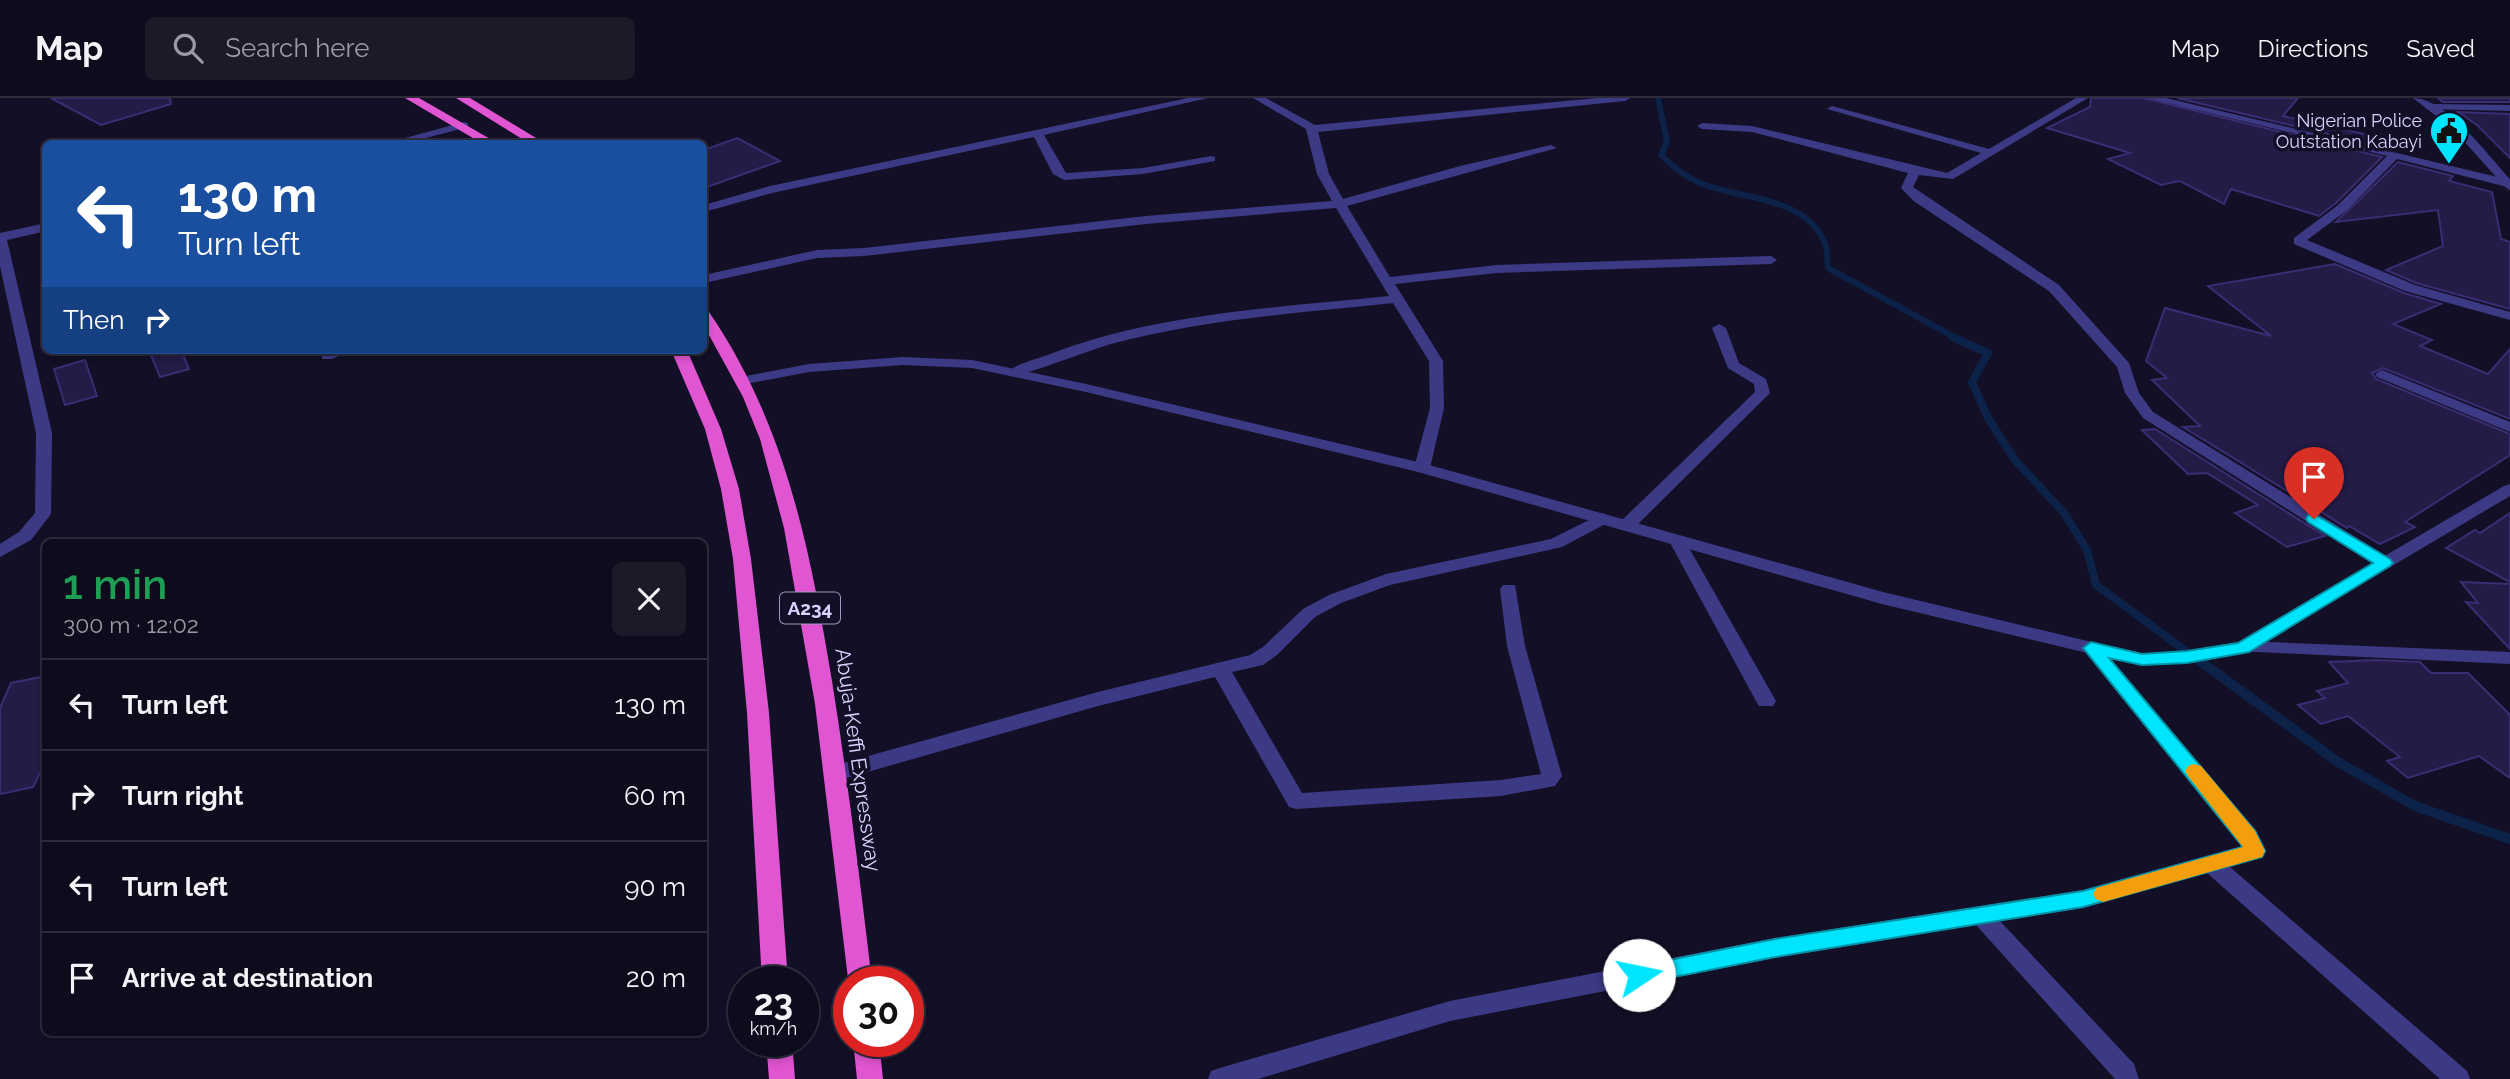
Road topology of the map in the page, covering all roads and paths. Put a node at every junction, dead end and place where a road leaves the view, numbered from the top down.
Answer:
1 (411, 98) edge
2 (465, 98) edge
3 (1203, 98) edge
4 (1258, 98) edge
5 (1625, 98) edge
6 (2082, 98) edge
7 (2152, 98) edge
8 (2418, 98) edge
9 (2430, 107) junction
10 (2510, 108) edge
11 (1832, 109) dead end
12 (464, 125) junction
13 (1702, 126) dead end
14 (1312, 129) junction
15 (1037, 132) junction
16 (409, 140) edge
17 (487, 140) edge
18 (533, 140) edge
19 (1550, 148) dead end
20 (1989, 152) junction
21 (2395, 154) junction
22 (1210, 159) dead end
23 (1914, 171) junction
24 (2509, 185) edge
25 (1340, 204) junction
26 (707, 208) edge
27 (42, 228) edge
28 (1, 237) edge
29 (1771, 260) dead end
30 (707, 278) edge
31 (1386, 281) junction
32 (1398, 299) junction
33 (2510, 316) edge
34 (707, 320) edge
35 (1719, 328) dead end
36 (333, 354) edge
37 (681, 354) edge
38 (327, 356) dead end
39 (1014, 373) junction
40 (2382, 374) dead end
41 (741, 380) junction
42 (2510, 427) edge
43 (1422, 468) junction
44 (2510, 489) edge
45 (1603, 519) junction
46 (1627, 525) junction
47 (1676, 539) junction
48 (0, 552) edge
49 (2385, 563) junction
50 (1509, 589) dead end
51 (2091, 648) junction
52 (2243, 648) junction
53 (2510, 658) edge
54 (1221, 670) junction
55 (1766, 701) dead end
56 (835, 773) junction
57 (2213, 865) junction
58 (1980, 915) junction
59 (774, 966) edge
60 (857, 966) edge
61 (780, 1057) edge
62 (868, 1057) edge
63 (782, 1079) edge
64 (870, 1079) edge
65 (1220, 1079) edge
66 (2127, 1079) edge
67 (2458, 1079) edge

1 - 12 highway
2 - 18 highway
3 - 15 street
4 - 14 street
5 - 14 street
6 - 20 street
7 - 21 street
8 - 9 street
9 - 10 street
9 - 24 street
11 - 20 street
12 - 16 street
12 - 17 highway
13 - 23 street
14 - 25 street
15 - 22 street
15 - 26 street
19 - 25 street
20 - 23 street
21 - 24 street
21 - 33 street
23 - 49 street
25 - 30 street
25 - 31 street
27 - 28 street
28 - 48 street
29 - 31 street
31 - 32 street
32 - 39 street
32 - 43 street
34 - 41 highway, Abuja-Keffi Expressway / A234
35 - 46 street
36 - 38 street
37 - 59 highway, A234
39 - 41 street
39 - 43 street
40 - 42 street
41 - 56 highway, Abuja-Keffi Expressway / A234
43 - 45 street
44 - 49 street
45 - 46 street
45 - 54 street
46 - 47 street
47 - 51 street
47 - 55 street
49 - 52 street
50 - 54 street
51 - 52 street
51 - 57 street
52 - 53 street
54 - 56 street
56 - 60 highway, Abuja-Keffi Expressway / A234
57 - 58 street
57 - 67 street
58 - 65 street
58 - 66 street
61 - 63 highway
62 - 64 highway

